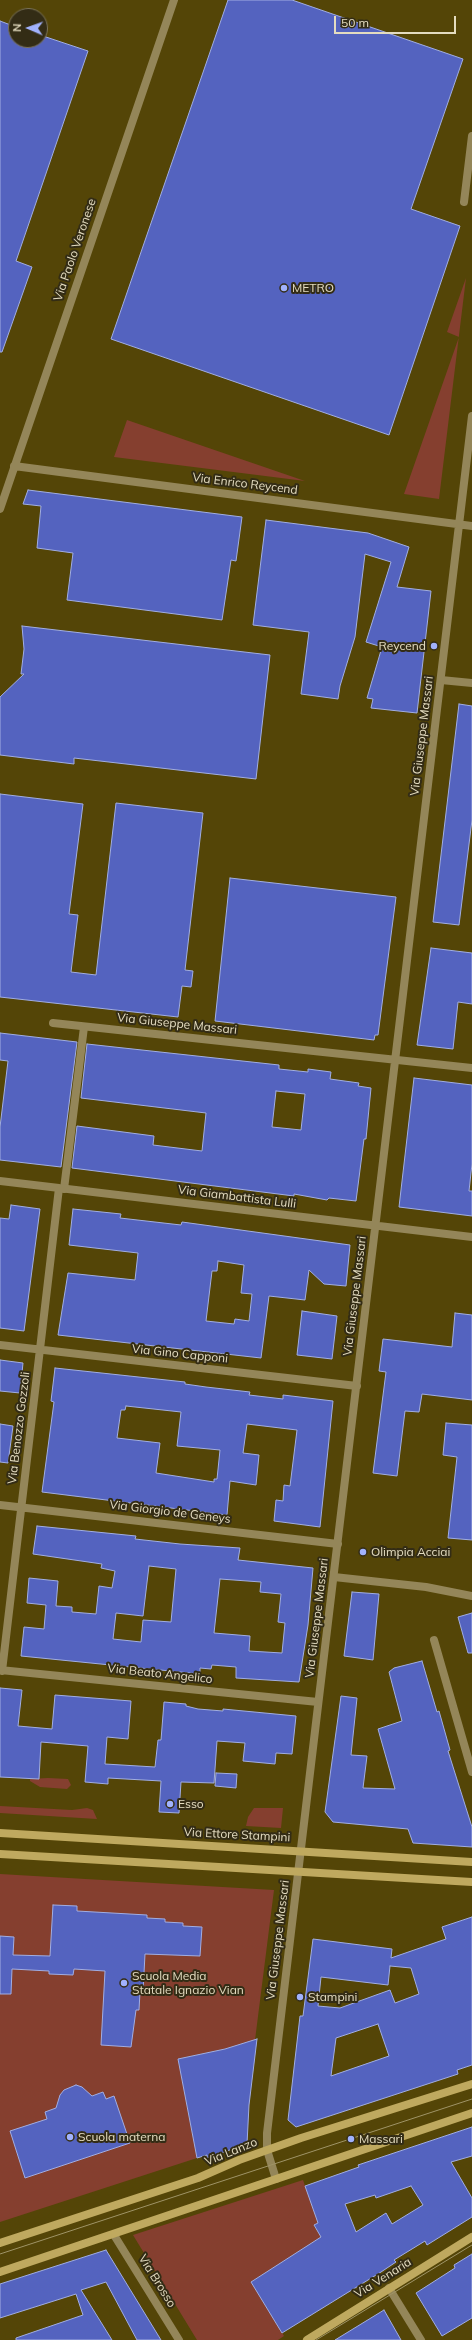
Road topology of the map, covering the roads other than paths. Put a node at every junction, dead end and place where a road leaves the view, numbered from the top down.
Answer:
1 (174, 0) edge
2 (472, 136) edge
3 (464, 202) dead end
4 (472, 416) edge
5 (14, 466) junction
6 (0, 509) edge
7 (459, 524) junction
8 (472, 526) edge
9 (441, 680) junction
10 (472, 683) edge
11 (52, 1023) dead end
12 (84, 1027) junction
13 (395, 1059) junction
14 (472, 1068) edge
15 (0, 1181) edge
16 (62, 1189) junction
17 (376, 1225) junction
18 (472, 1237) edge
19 (0, 1345) edge
20 (40, 1350) junction
21 (357, 1386) junction
22 (0, 1505) edge
23 (21, 1507) junction
24 (338, 1544) junction
25 (334, 1576) junction
26 (472, 1596) edge
27 (434, 1640) dead end
28 (1, 1670) edge
29 (318, 1702) junction
30 (472, 1772) edge
31 (0, 1833) edge
32 (300, 1850) junction
33 (0, 1854) edge
34 (472, 1862) edge
35 (298, 1871) junction
36 (472, 1882) edge
37 (472, 2084) edge
38 (472, 2113) edge
39 (267, 2150) junction
40 (276, 2179) junction
41 (114, 2235) junction
42 (472, 2237) edge
43 (0, 2243) edge
44 (0, 2272) edge
45 (389, 2288) junction
46 (180, 2340) edge
47 (307, 2340) edge
48 (421, 2340) edge

1 - 5 street, Via Paolo Veronese
2 - 3 street
4 - 7 street, Via Giuseppe Massari
5 - 6 street, Via Paolo Veronese
5 - 7 street, Via Enrico Reycend
7 - 8 street, Via Enrico Reycend
7 - 9 street, Via Giuseppe Massari
9 - 10 street
9 - 13 street, Via Giuseppe Massari
11 - 12 street, Via Giuseppe Massari
12 - 13 street, Via Giuseppe Massari
12 - 16 street, Via Benozzo Gozzoli
13 - 14 street
13 - 17 street, Via Giuseppe Massari
15 - 16 street, Via Giambattista Lulli
16 - 17 street, Via Giambattista Lulli
16 - 20 street, Via Benozzo Gozzoli
17 - 18 street, Via Giambattista Lulli
17 - 21 street, Via Giuseppe Massari
19 - 20 street, Via Gino Capponi
20 - 21 street, Via Gino Capponi
20 - 23 street, Via Benozzo Gozzoli
21 - 24 street, Via Giuseppe Massari
22 - 23 street, Via Giorgio de Geneys
23 - 24 street, Via Giorgio de Geneys
23 - 28 street, Via Benozzo Gozzoli
24 - 25 street, Via Giuseppe Massari
25 - 26 street
25 - 29 street, Via Giuseppe Massari
27 - 30 street
28 - 29 street, Via Beato Angelico
29 - 32 street, Via Giuseppe Massari
31 - 32 street, Via Ettore Stampini
32 - 34 street, Via Ettore Stampini
32 - 35 street, Via Giuseppe Massari
33 - 35 street
35 - 36 street
35 - 39 street, Via Giuseppe Massari
37 - 39 street, Via Lanzo
38 - 40 street
39 - 40 street, Via Giuseppe Massari
39 - 43 street, Via Lanzo
40 - 41 street
41 - 44 street
41 - 46 street, Via Brosso
42 - 45 street, Via Venaria
45 - 47 street, Via Venaria
45 - 48 street

